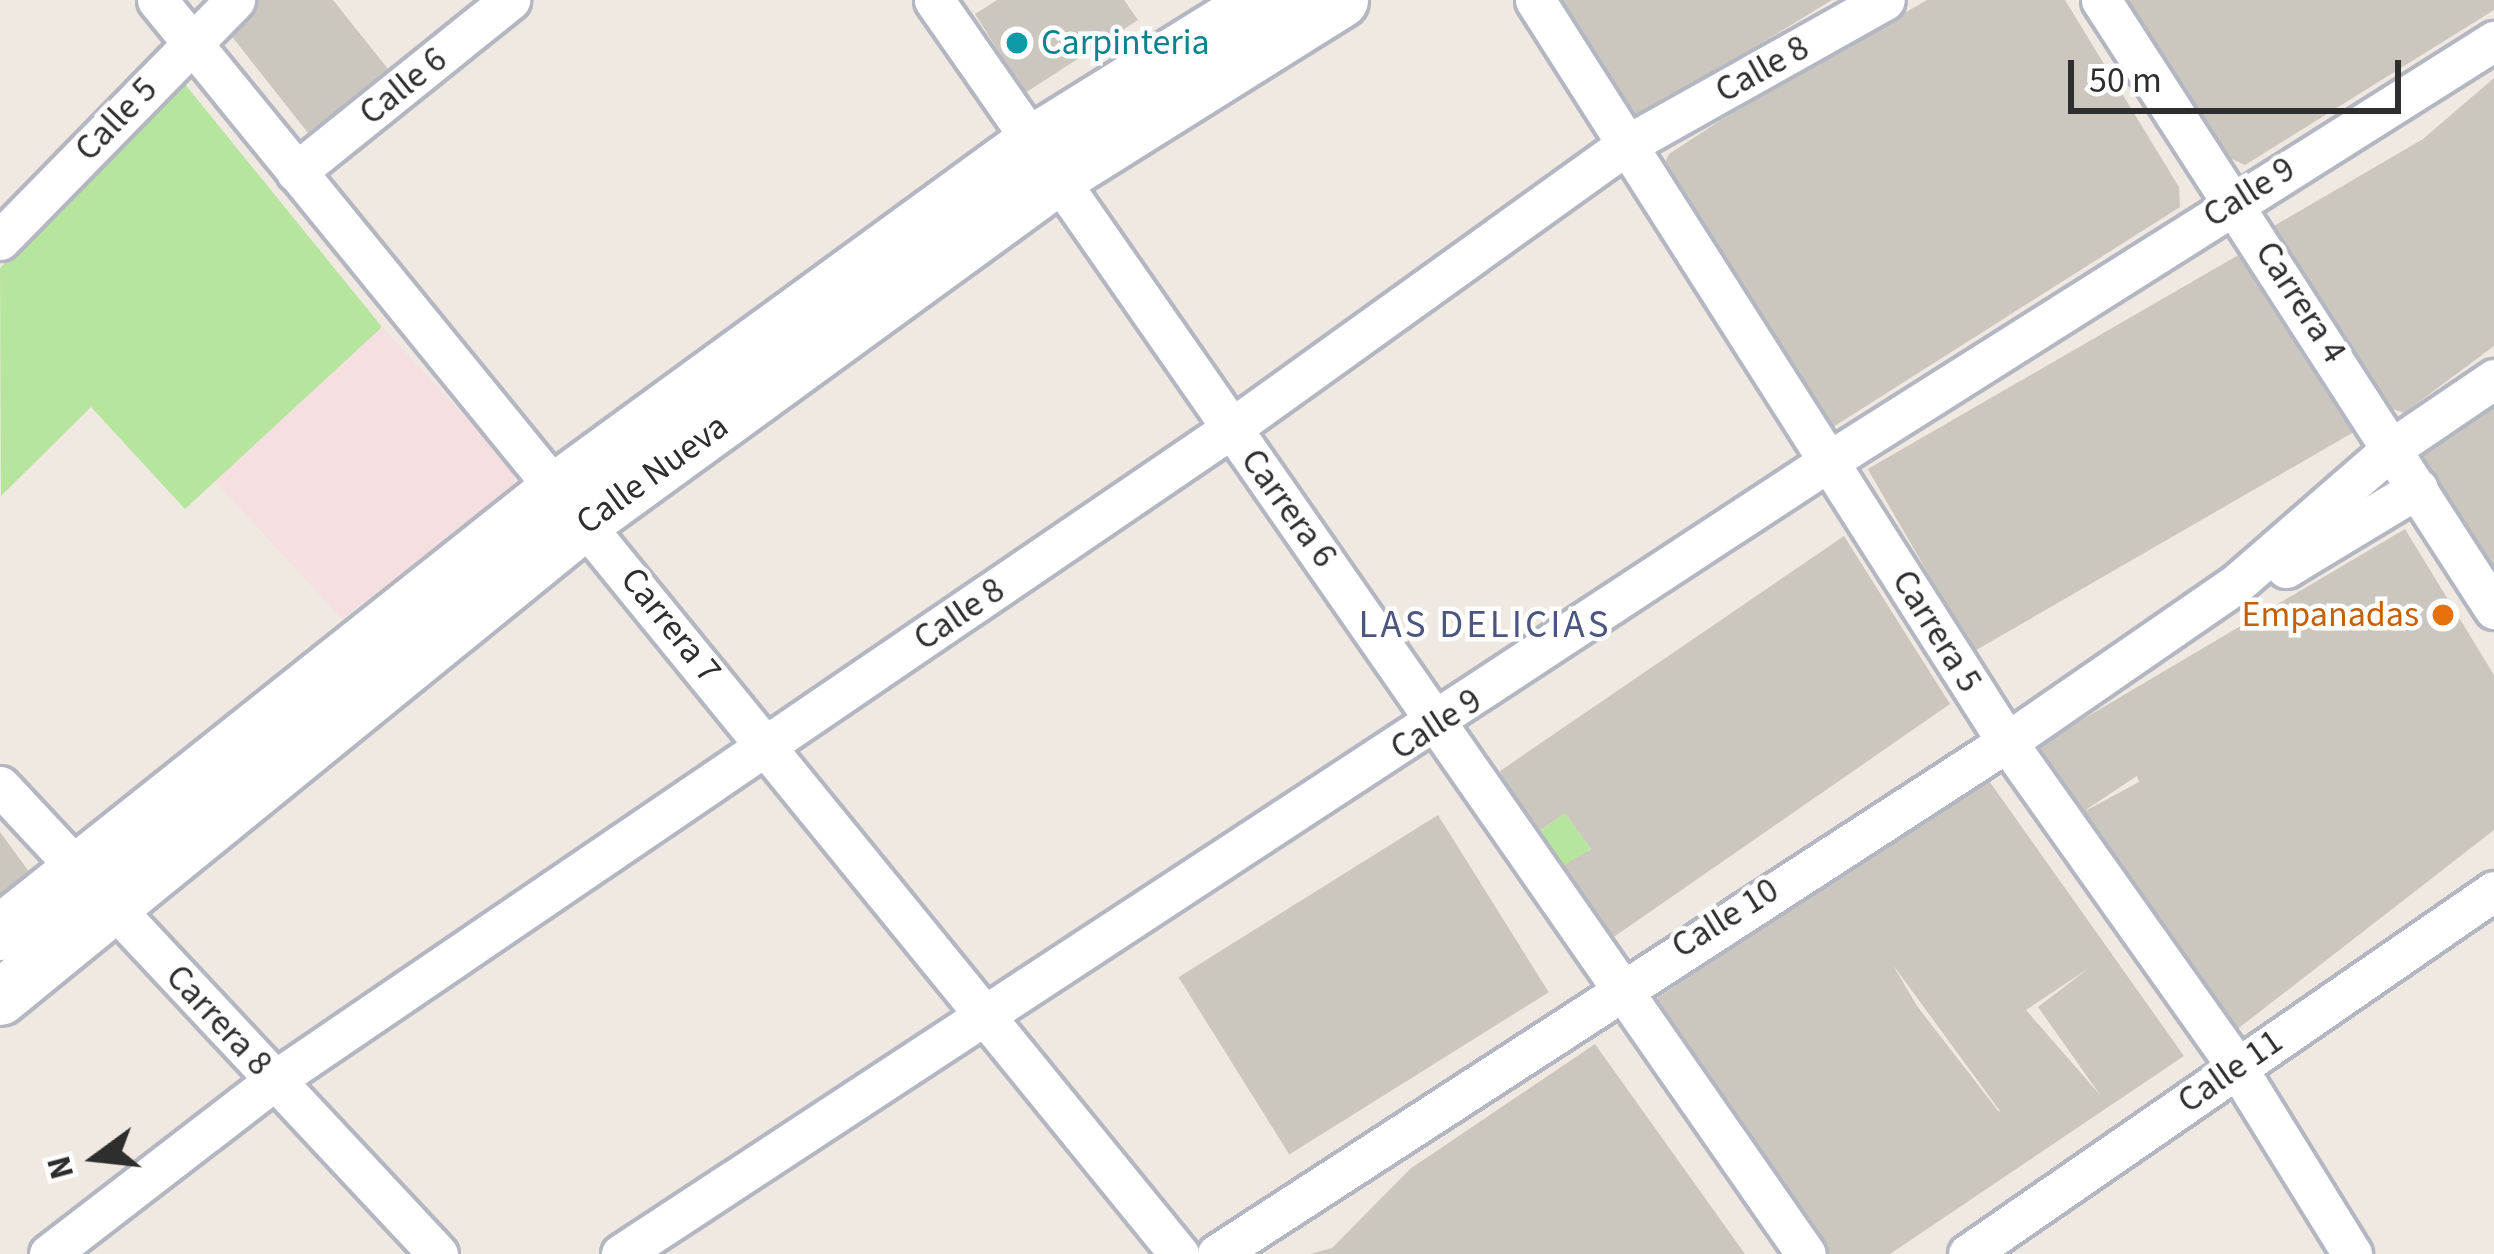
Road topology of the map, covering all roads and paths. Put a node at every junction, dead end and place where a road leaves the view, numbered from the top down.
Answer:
1 (158, 0) edge
2 (235, 0) edge
3 (510, 0) edge
4 (934, 0) edge
5 (1262, 0) edge
6 (1341, 0) edge
7 (1534, 0) edge
8 (1886, 0) edge
9 (2101, 0) edge
10 (191, 40) junction
11 (2494, 41) edge
12 (1623, 147) junction
13 (1041, 163) junction
14 (296, 172) junction
15 (2235, 200) junction
16 (0, 240) edge
17 (2494, 379) edge
18 (1232, 428) junction
19 (2394, 447) junction
20 (1828, 461) junction
21 (2418, 488) junction
22 (572, 504) junction
23 (2235, 585) junction
24 (2494, 609) edge
25 (1441, 721) junction
26 (2007, 742) junction
27 (767, 744) junction
28 (0, 786) edge
29 (96, 888) junction
30 (2494, 891) edge
31 (0, 933) edge
32 (1613, 988) junction
33 (0, 998) edge
34 (987, 1017) junction
35 (2236, 1066) junction
36 (275, 1080) junction
37 (49, 1254) edge
38 (438, 1254) edge
39 (621, 1254) edge
40 (1179, 1254) edge
41 (1217, 1254) edge
42 (1806, 1254) edge
43 (1968, 1254) edge
44 (2352, 1254) edge

1 - 10 street, Carrera 7
2 - 10 street, Calle 5
3 - 14 street, Calle 6
4 - 13 street, Carrera 6
5 - 13 main road, Calle Nueva
6 - 13 main road, Calle Nueva
7 - 12 street, Carrera 5
8 - 12 street, Calle 8
9 - 15 street, Carrera 4
10 - 14 street, Carrera 7
10 - 16 street, Calle 5
11 - 15 street, Calle 9
12 - 18 street, Calle 8
12 - 20 street, Carrera 5
13 - 18 street, Carrera 6
13 - 22 main road, Calle Nueva
14 - 22 street, Carrera 7
15 - 19 street, Carrera 4
15 - 20 street, Calle 9
17 - 19 street, Calle 10
18 - 25 street, Carrera 6
18 - 27 street, Calle 8
19 - 21 street, Carrera 4
19 - 23 street, Calle 10
20 - 25 street, Calle 9
20 - 26 street, Carrera 5
21 - 23 street, Calle 10
21 - 24 street, Carrera 4
22 - 27 street, Carrera 7
22 - 29 main road, Calle Nueva
23 - 26 street, Calle 10
25 - 32 street, Carrera 6
25 - 34 street, Calle 9
26 - 32 street, Calle 10
26 - 35 street, Carrera 5
27 - 34 street, Carrera 7
27 - 36 street, Calle 8
28 - 29 street, Carrera 8
29 - 31 main road, Calle Nueva
29 - 33 main road, Calle Nueva
29 - 36 street, Carrera 8
30 - 35 street, Calle 11
32 - 41 street, Calle 10
32 - 42 street, Carrera 6
34 - 39 street, Calle 9
34 - 40 street, Carrera 7
35 - 43 street, Calle 11
35 - 44 street, Carrera 5
36 - 37 street, Calle 8
36 - 38 street, Carrera 8

